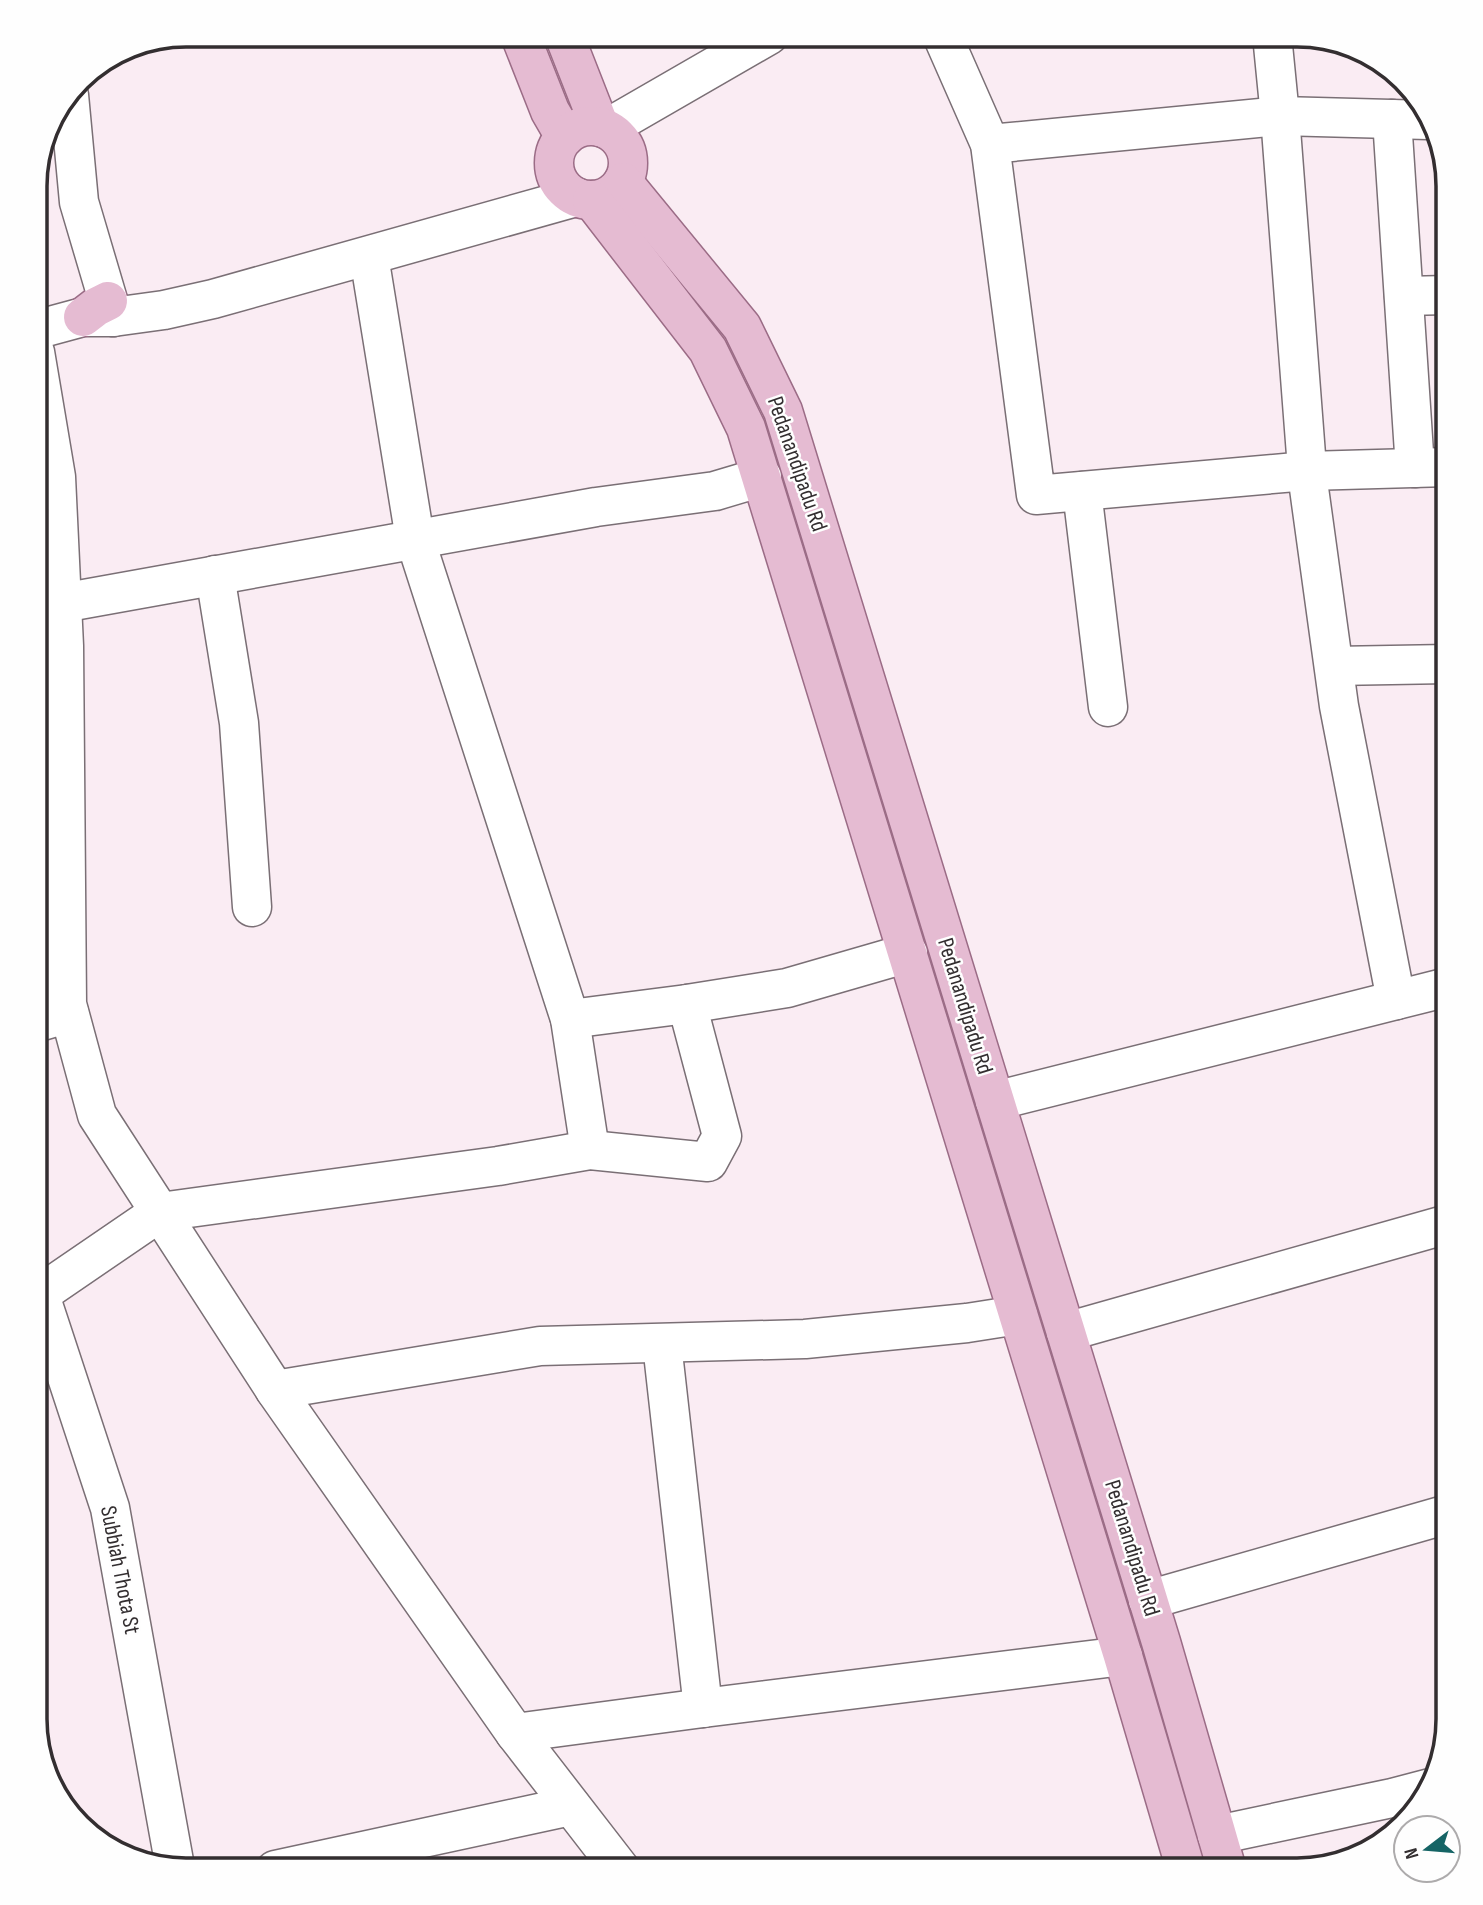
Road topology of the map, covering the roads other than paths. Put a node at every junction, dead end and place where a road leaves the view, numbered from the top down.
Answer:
1 (525, 48) edge
2 (568, 48) edge
3 (745, 48) edge
4 (948, 48) edge
5 (1273, 48) edge
6 (70, 110) edge
7 (1280, 116) junction
8 (1410, 119) edge
9 (590, 131) junction
10 (990, 144) junction
11 (587, 190) junction
12 (369, 256) junction
13 (1436, 295) edge
14 (1404, 296) junction
15 (101, 312) junction
16 (48, 326) edge
17 (48, 428) edge
18 (1431, 467) edge
19 (1307, 471) junction
20 (762, 477) junction
21 (1082, 491) junction
22 (415, 540) junction
23 (215, 575) junction
24 (62, 603) junction
25 (1436, 664) edge
26 (1334, 666) junction
27 (1108, 707) dead end
28 (252, 907) dead end
29 (908, 953) junction
30 (1436, 990) edge
31 (1396, 1000) junction
32 (687, 1004) junction
33 (52, 1018) edge
34 (570, 1019) junction
35 (995, 1101) junction
36 (590, 1150) junction
37 (160, 1212) junction
38 (1436, 1227) edge
39 (47, 1300) edge
40 (1018, 1315) junction
41 (47, 1327) edge
42 (1066, 1332) junction
43 (662, 1344) junction
44 (275, 1390) junction
45 (1436, 1517) edge
46 (1148, 1600) junction
47 (1123, 1656) junction
48 (703, 1708) junction
49 (515, 1734) junction
50 (1414, 1792) edge
51 (571, 1806) junction
52 (1222, 1852) edge
53 (173, 1857) edge
54 (330, 1858) edge
55 (612, 1858) edge
56 (1182, 1858) edge

1 - 9 main road
2 - 9 main road
3 - 9 street
4 - 10 street
5 - 7 street
6 - 15 street
7 - 8 street
7 - 10 street
7 - 19 street
8 - 14 street
9 - 11 main road
9 - 11 main road
10 - 21 street
11 - 12 street
11 - 15 street
11 - 20 main road, Pedanandipadu Rd
11 - 35 main road, Pedanandipadu Rd
12 - 15 street
12 - 22 street
13 - 14 street
14 - 18 street
15 - 16 street
17 - 24 street
18 - 19 street
19 - 21 street
19 - 26 street
20 - 22 street
20 - 29 main road, Pedanandipadu Rd
21 - 27 street
22 - 23 street
22 - 34 street
23 - 24 street
23 - 28 street
24 - 33 street
25 - 26 street
26 - 31 street
29 - 32 street
29 - 40 main road, Pedanandipadu Rd
30 - 31 street
31 - 35 street
32 - 34 street
32 - 36 street
33 - 37 street
34 - 36 street
35 - 42 main road, Pedanandipadu Rd
36 - 37 street
37 - 39 street
37 - 44 street
38 - 42 street
40 - 43 street
40 - 47 main road, Pedanandipadu Rd
41 - 53 street, Subbiah Thota St
42 - 46 main road, Pedanandipadu Rd
43 - 44 street
43 - 48 street
44 - 49 street
45 - 46 street
46 - 52 main road, Pedanandipadu Rd
47 - 48 street
47 - 56 main road, Pedanandipadu Rd
48 - 49 street
49 - 51 street
50 - 52 street
51 - 54 street
51 - 55 street

